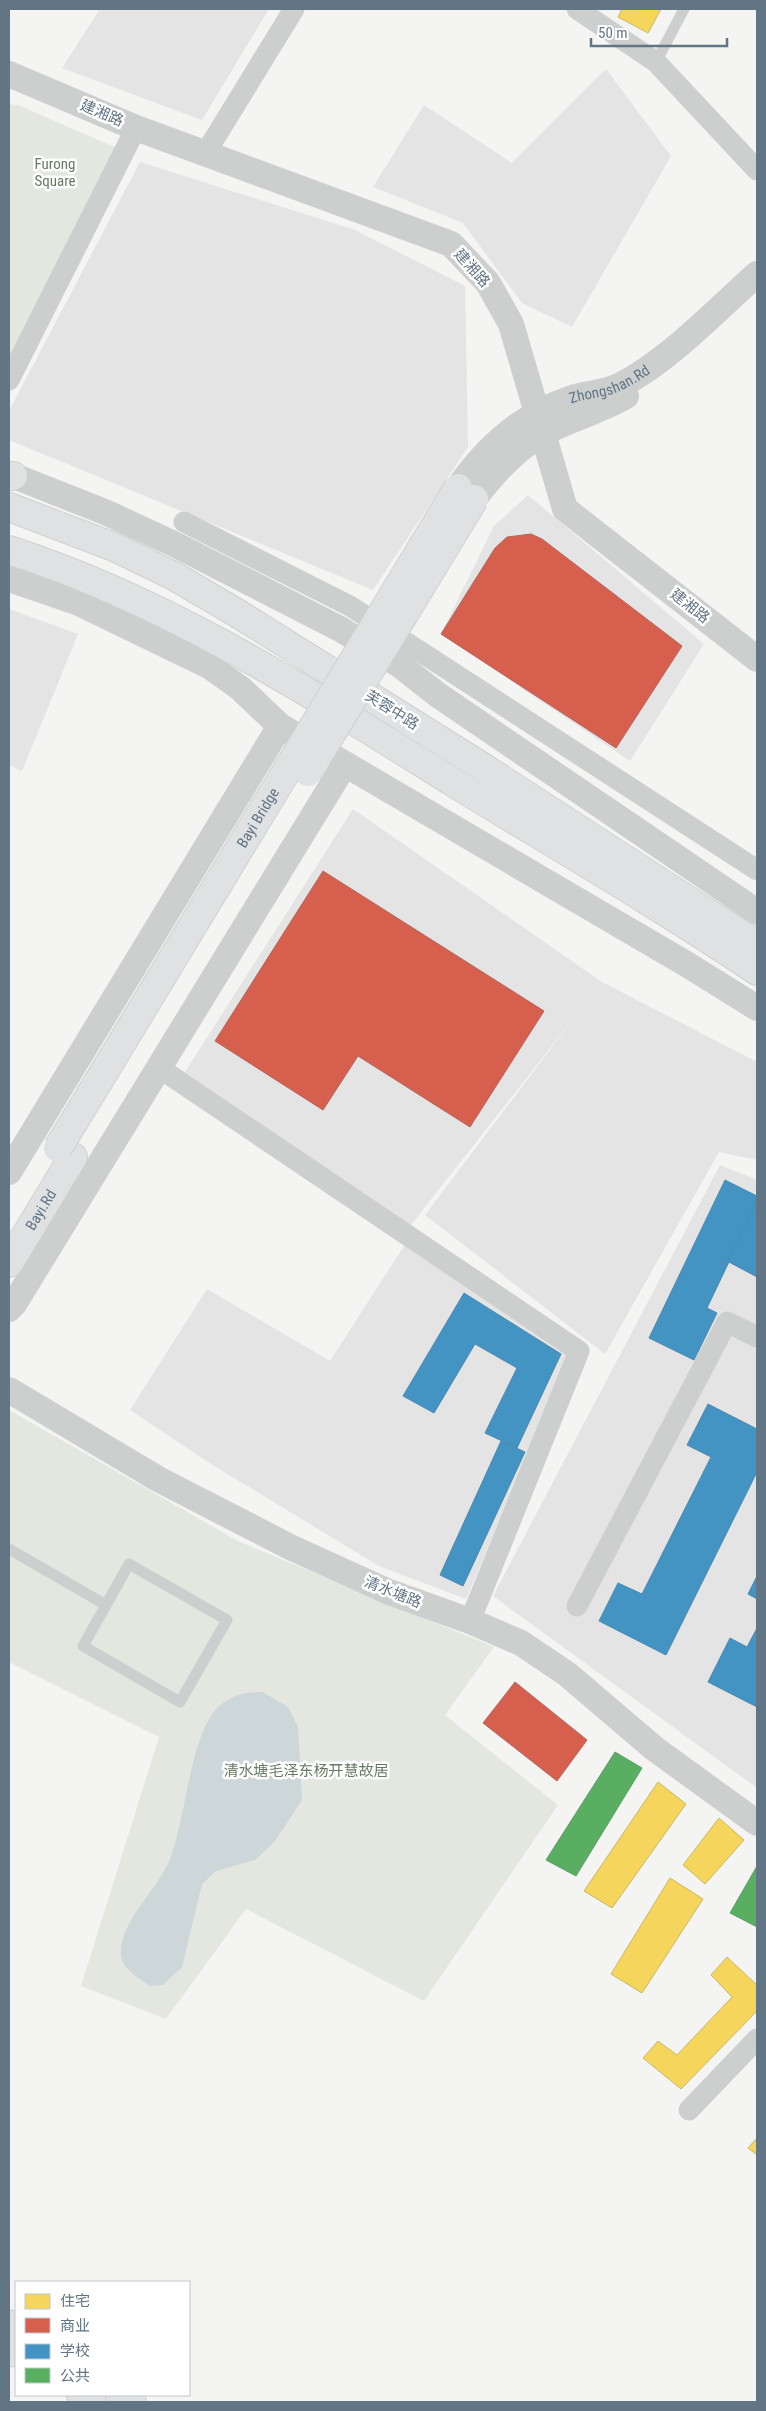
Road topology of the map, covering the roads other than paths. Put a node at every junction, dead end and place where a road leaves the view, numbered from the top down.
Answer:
1 (294, 9) edge
2 (577, 9) edge
3 (684, 9) edge
4 (656, 62) junction
5 (9, 74) edge
6 (136, 128) junction
7 (205, 154) junction
8 (757, 170) edge
9 (757, 274) edge
10 (757, 289) edge
11 (9, 380) edge
12 (539, 424) junction
13 (10, 475) edge
14 (466, 493) joint
15 (9, 507) edge
16 (184, 522) dead end
17 (9, 550) edge
18 (9, 579) edge
19 (757, 659) edge
20 (280, 726) junction
21 (345, 764) junction
22 (757, 870) edge
23 (757, 912) edge
24 (757, 945) edge
25 (757, 971) edge
26 (757, 1008) edge
27 (158, 1067) junction
28 (65, 1152) junction
29 (9, 1172) edge
30 (9, 1228) edge
31 (9, 1263) edge
32 (9, 1309) edge
33 (757, 1337) edge
34 (9, 1390) edge
35 (9, 1549) edge
36 (106, 1605) junction
37 (577, 1606) dead end
38 (470, 1620) junction
39 (757, 1823) edge
40 (757, 2039) edge
41 (688, 2110) dead end

1 - 7 street
2 - 4 street
3 - 4 lane
4 - 8 street
5 - 6 street, 建湘路
6 - 7 street, 建湘路
6 - 11 street
7 - 12 street, 建湘路
9 - 12 street, Zhongshan.Rd
10 - 12 street, Zhongshan.Rd
12 - 14 street, Zhongshan.Rd
12 - 19 street, 建湘路
13 - 23 street
14 - 28 main road, Bayi Bridge, bridge
15 - 24 main road, 芙蓉中路
16 - 22 street
17 - 25 main road, 芙蓉中路
18 - 20 street
20 - 21 street
20 - 29 street
21 - 26 street
21 - 27 street
27 - 32 street
27 - 38 street
28 - 30 main road, Bayi.Rd
28 - 31 main road, Bayi.Rd
33 - 37 street
34 - 38 street, 清水塘路
35 - 36 lane
36 - 36 lane
38 - 39 street, 清水塘路
40 - 41 street

